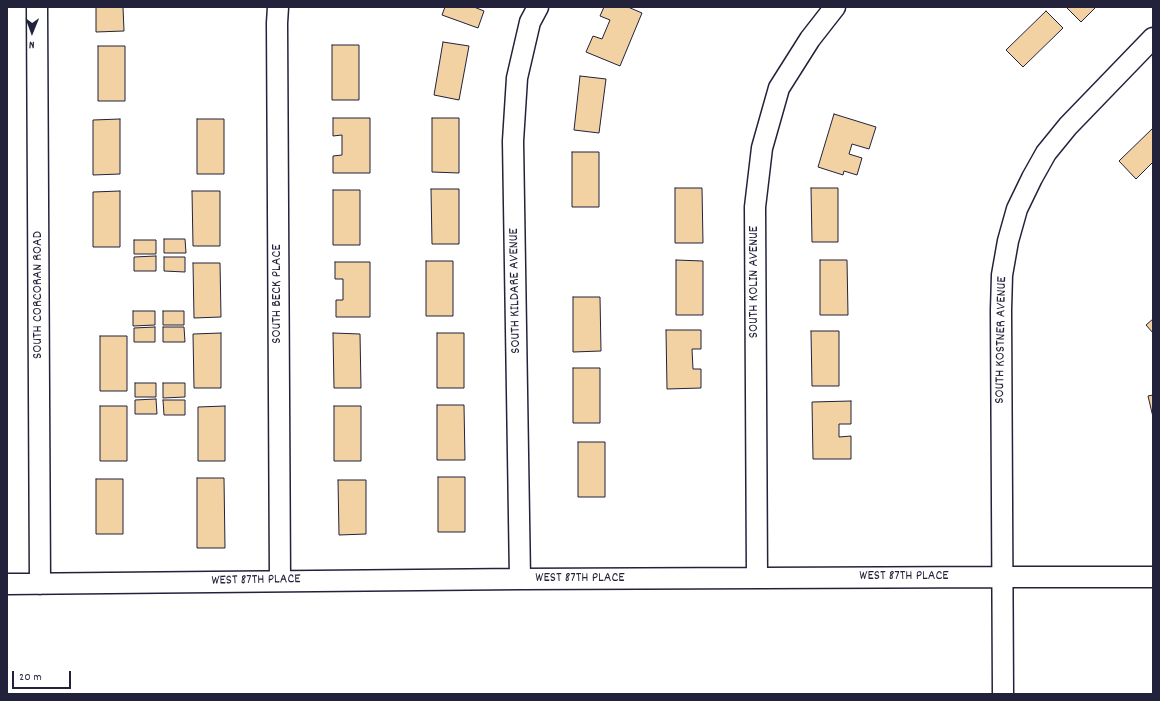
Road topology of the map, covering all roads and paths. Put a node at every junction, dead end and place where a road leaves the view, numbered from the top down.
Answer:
1 (37, 7) edge
2 (278, 7) edge
3 (538, 7) edge
4 (835, 7) edge
5 (1153, 38) edge
6 (1002, 576) junction
7 (1153, 577) edge
8 (757, 578) junction
9 (520, 579) junction
10 (280, 581) junction
11 (7, 584) edge
12 (40, 584) junction
13 (1003, 694) edge

1 - 12 street, SOUTH CORCORAN ROAD
2 - 10 street, SOUTH BECK PLACE
3 - 9 street, SOUTH KILDARE AVENUE
4 - 8 street, SOUTH KOLIN AVENUE
5 - 6 street, SOUTH KOSTNER AVENUE
6 - 7 street, WEST 87TH PLACE
6 - 8 street, WEST 87TH PLACE
6 - 13 street, SOUTH KOSTNER AVENUE
8 - 9 street, WEST 87TH PLACE
9 - 10 street, WEST 87TH PLACE
10 - 12 street, WEST 87TH PLACE
11 - 12 street, WEST 87TH PLACE

